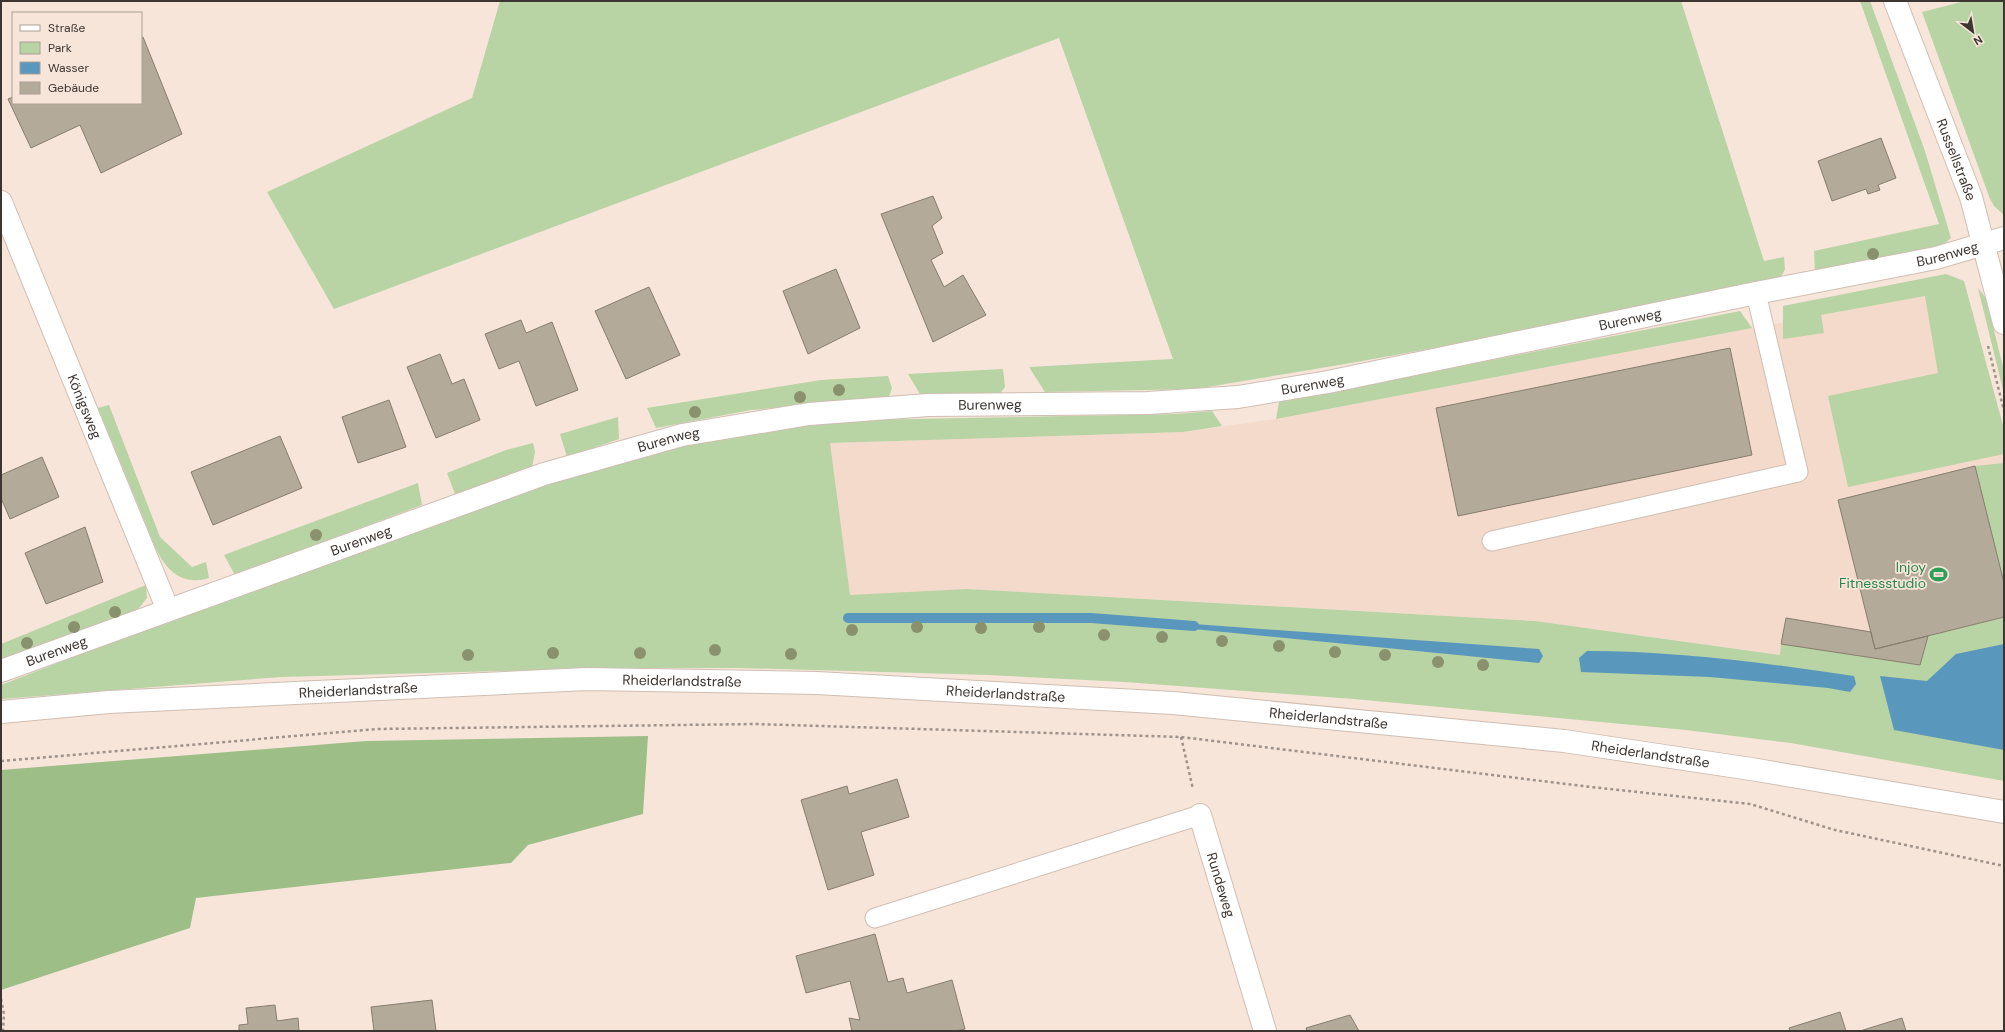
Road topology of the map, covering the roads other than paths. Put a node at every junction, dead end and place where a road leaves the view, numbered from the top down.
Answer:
1 (1896, 1) edge
2 (1, 202) edge
3 (2004, 238) edge
4 (1983, 244) junction
5 (1756, 293) junction
6 (2004, 323) edge
7 (1492, 541) dead end
8 (168, 610) junction
9 (1, 671) edge
10 (1, 712) edge
11 (2004, 812) edge
12 (1200, 815) joint
13 (875, 918) dead end
14 (1266, 1031) edge

1 - 4 street, Russellstraße
2 - 8 street, Königsweg
3 - 4 street, Burenweg
4 - 5 street, Burenweg
4 - 6 street, Russellstraße
5 - 7 lane
5 - 8 street, Burenweg
8 - 9 street, Burenweg
10 - 11 street, Rheiderlandstraße
12 - 13 lane
12 - 14 street, Rundeweg

